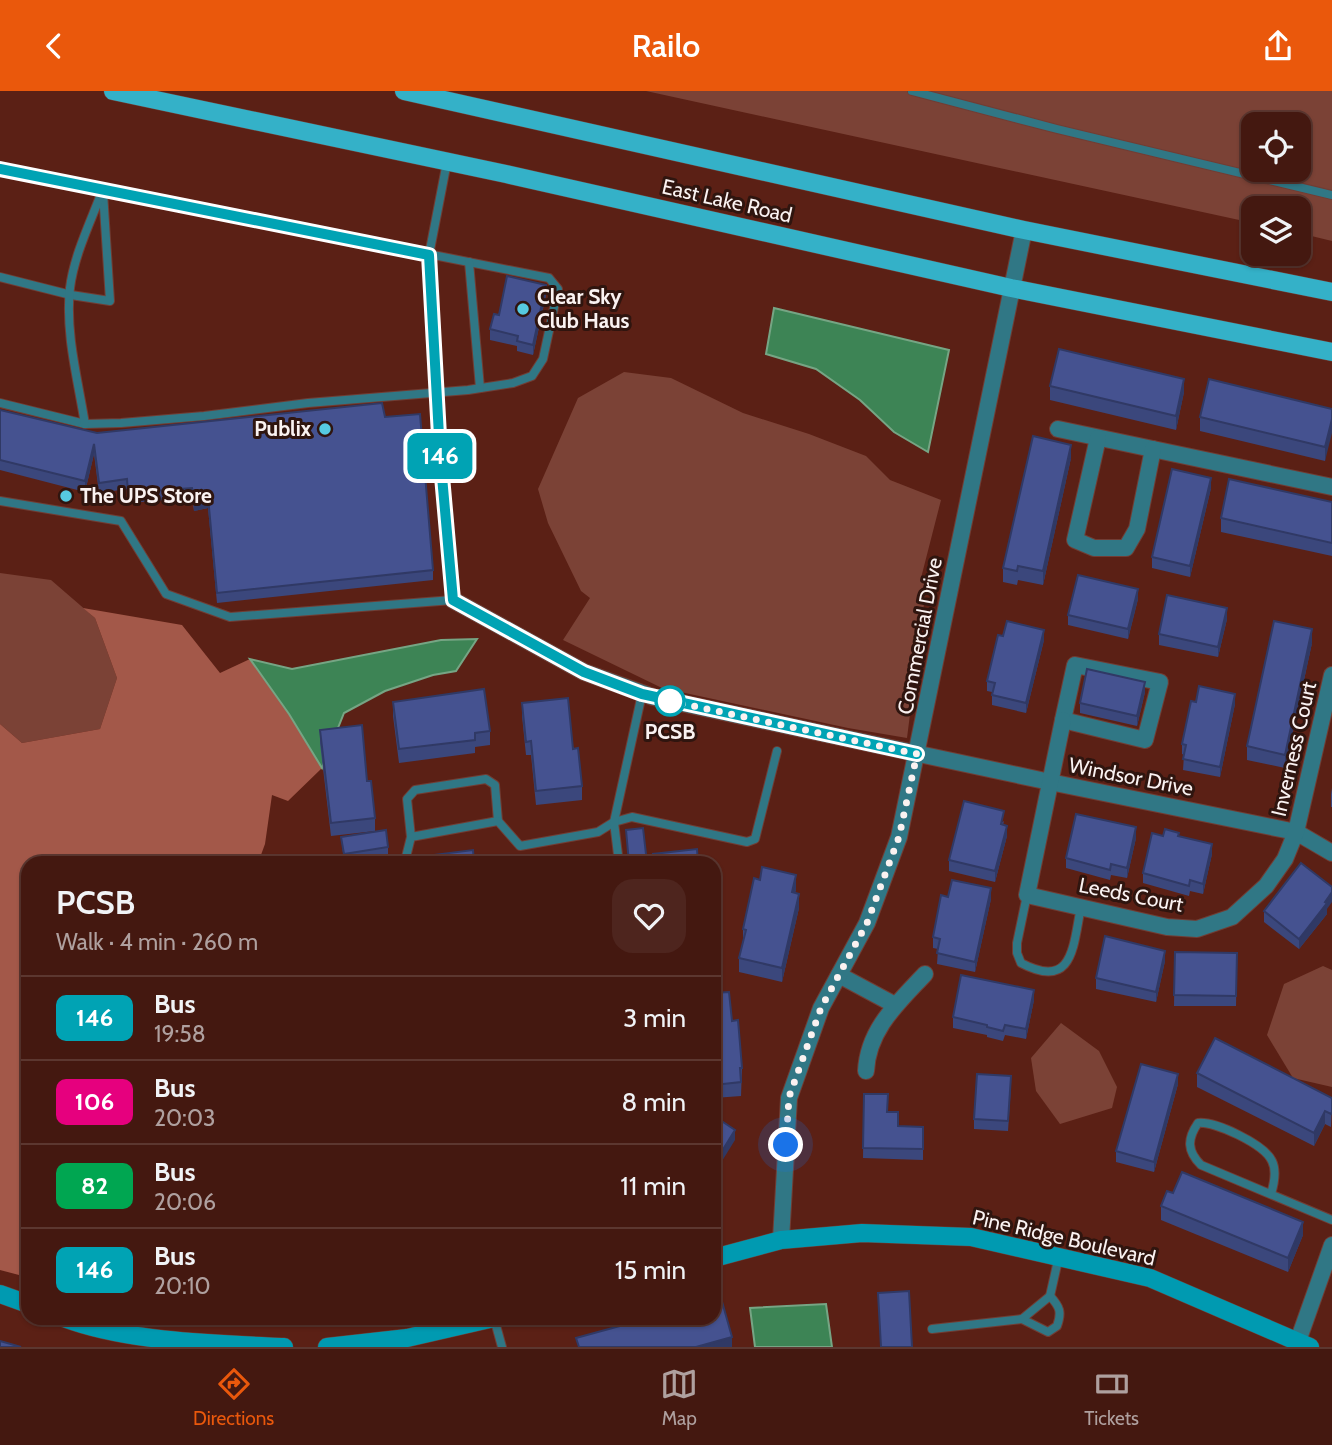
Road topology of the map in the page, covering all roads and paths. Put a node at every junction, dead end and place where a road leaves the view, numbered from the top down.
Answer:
1 (113, 91) edge
2 (404, 91) edge
3 (912, 91) edge
4 (447, 162) junction
5 (0, 169) edge
6 (103, 190) junction
7 (1332, 195) edge
8 (1024, 230) junction
9 (429, 255) junction
10 (469, 262) junction
11 (0, 278) edge
12 (1011, 288) junction
13 (1332, 292) edge
14 (71, 295) junction
15 (1332, 352) edge
16 (481, 388) junction
17 (437, 392) junction
18 (0, 403) edge
19 (85, 424) junction
20 (1058, 429) dead end
21 (1098, 438) junction
22 (1153, 449) junction
23 (1332, 487) edge
24 (0, 501) edge
25 (453, 600) junction
26 (1332, 675) edge
27 (642, 694) junction
28 (1063, 720) junction
29 (777, 751) dead end
30 (917, 754) junction
31 (1050, 782) junction
32 (498, 821) junction
33 (614, 822) junction
34 (1296, 832) junction
35 (411, 837) junction
36 (1332, 853) edge
37 (406, 856) edge
38 (618, 856) edge
39 (1027, 895) junction
40 (1080, 907) junction
41 (925, 974) dead end
42 (839, 975) junction
43 (895, 1006) junction
44 (866, 1071) dead end
45 (1271, 1194) junction
46 (1332, 1220) edge
47 (781, 1240) junction
48 (1332, 1245) edge
49 (721, 1256) edge
50 (1059, 1256) junction
51 (0, 1294) edge
52 (1049, 1296) junction
53 (21, 1302) edge
54 (1022, 1319) junction
55 (83, 1325) edge
56 (464, 1325) edge
57 (496, 1325) edge
58 (932, 1329) dead end
59 (1304, 1344) edge
60 (284, 1347) edge
61 (327, 1347) edge
62 (502, 1347) edge

1 - 4 main road, East Lake Road
2 - 8 main road, East Lake Road
3 - 7 lane
4 - 9 lane
4 - 12 main road, East Lake Road
5 - 6 lane
6 - 9 lane
6 - 14 lane
6 - 14 lane
8 - 12 street, Commercial Drive
8 - 13 main road, East Lake Road
9 - 10 lane
9 - 17 lane
10 - 16 lane
10 - 16 lane
11 - 14 lane
12 - 15 main road, East Lake Road
12 - 30 street, Commercial Drive
14 - 19 lane
16 - 17 lane
17 - 19 lane
17 - 25 lane
18 - 19 lane
20 - 21 street
21 - 22 street
21 - 22 street
22 - 23 street
24 - 25 lane
25 - 27 street, Windsor Drive
26 - 34 street, Inverness Court
27 - 30 street, Windsor Drive
27 - 33 lane
28 - 28 street
28 - 31 street
29 - 33 lane
30 - 31 street, Windsor Drive
30 - 42 street, Commercial Drive
31 - 34 street, Windsor Drive
31 - 39 street
32 - 33 lane
32 - 35 lane
32 - 35 lane
33 - 38 lane
34 - 36 street, Windsor Drive
34 - 40 street, Leeds Court
35 - 37 lane
39 - 40 street, Leeds Court
39 - 40 lane
41 - 43 street
42 - 43 street
42 - 47 street, Commercial Drive
43 - 44 street
45 - 45 lane
45 - 46 lane
47 - 49 street, Pine Ridge Boulevard
47 - 50 street, Pine Ridge Boulevard
48 - 59 street
50 - 52 lane
50 - 59 street, Pine Ridge Boulevard
51 - 53 street
52 - 54 lane
52 - 54 lane
54 - 58 lane
55 - 60 street
56 - 61 street
57 - 62 lane

